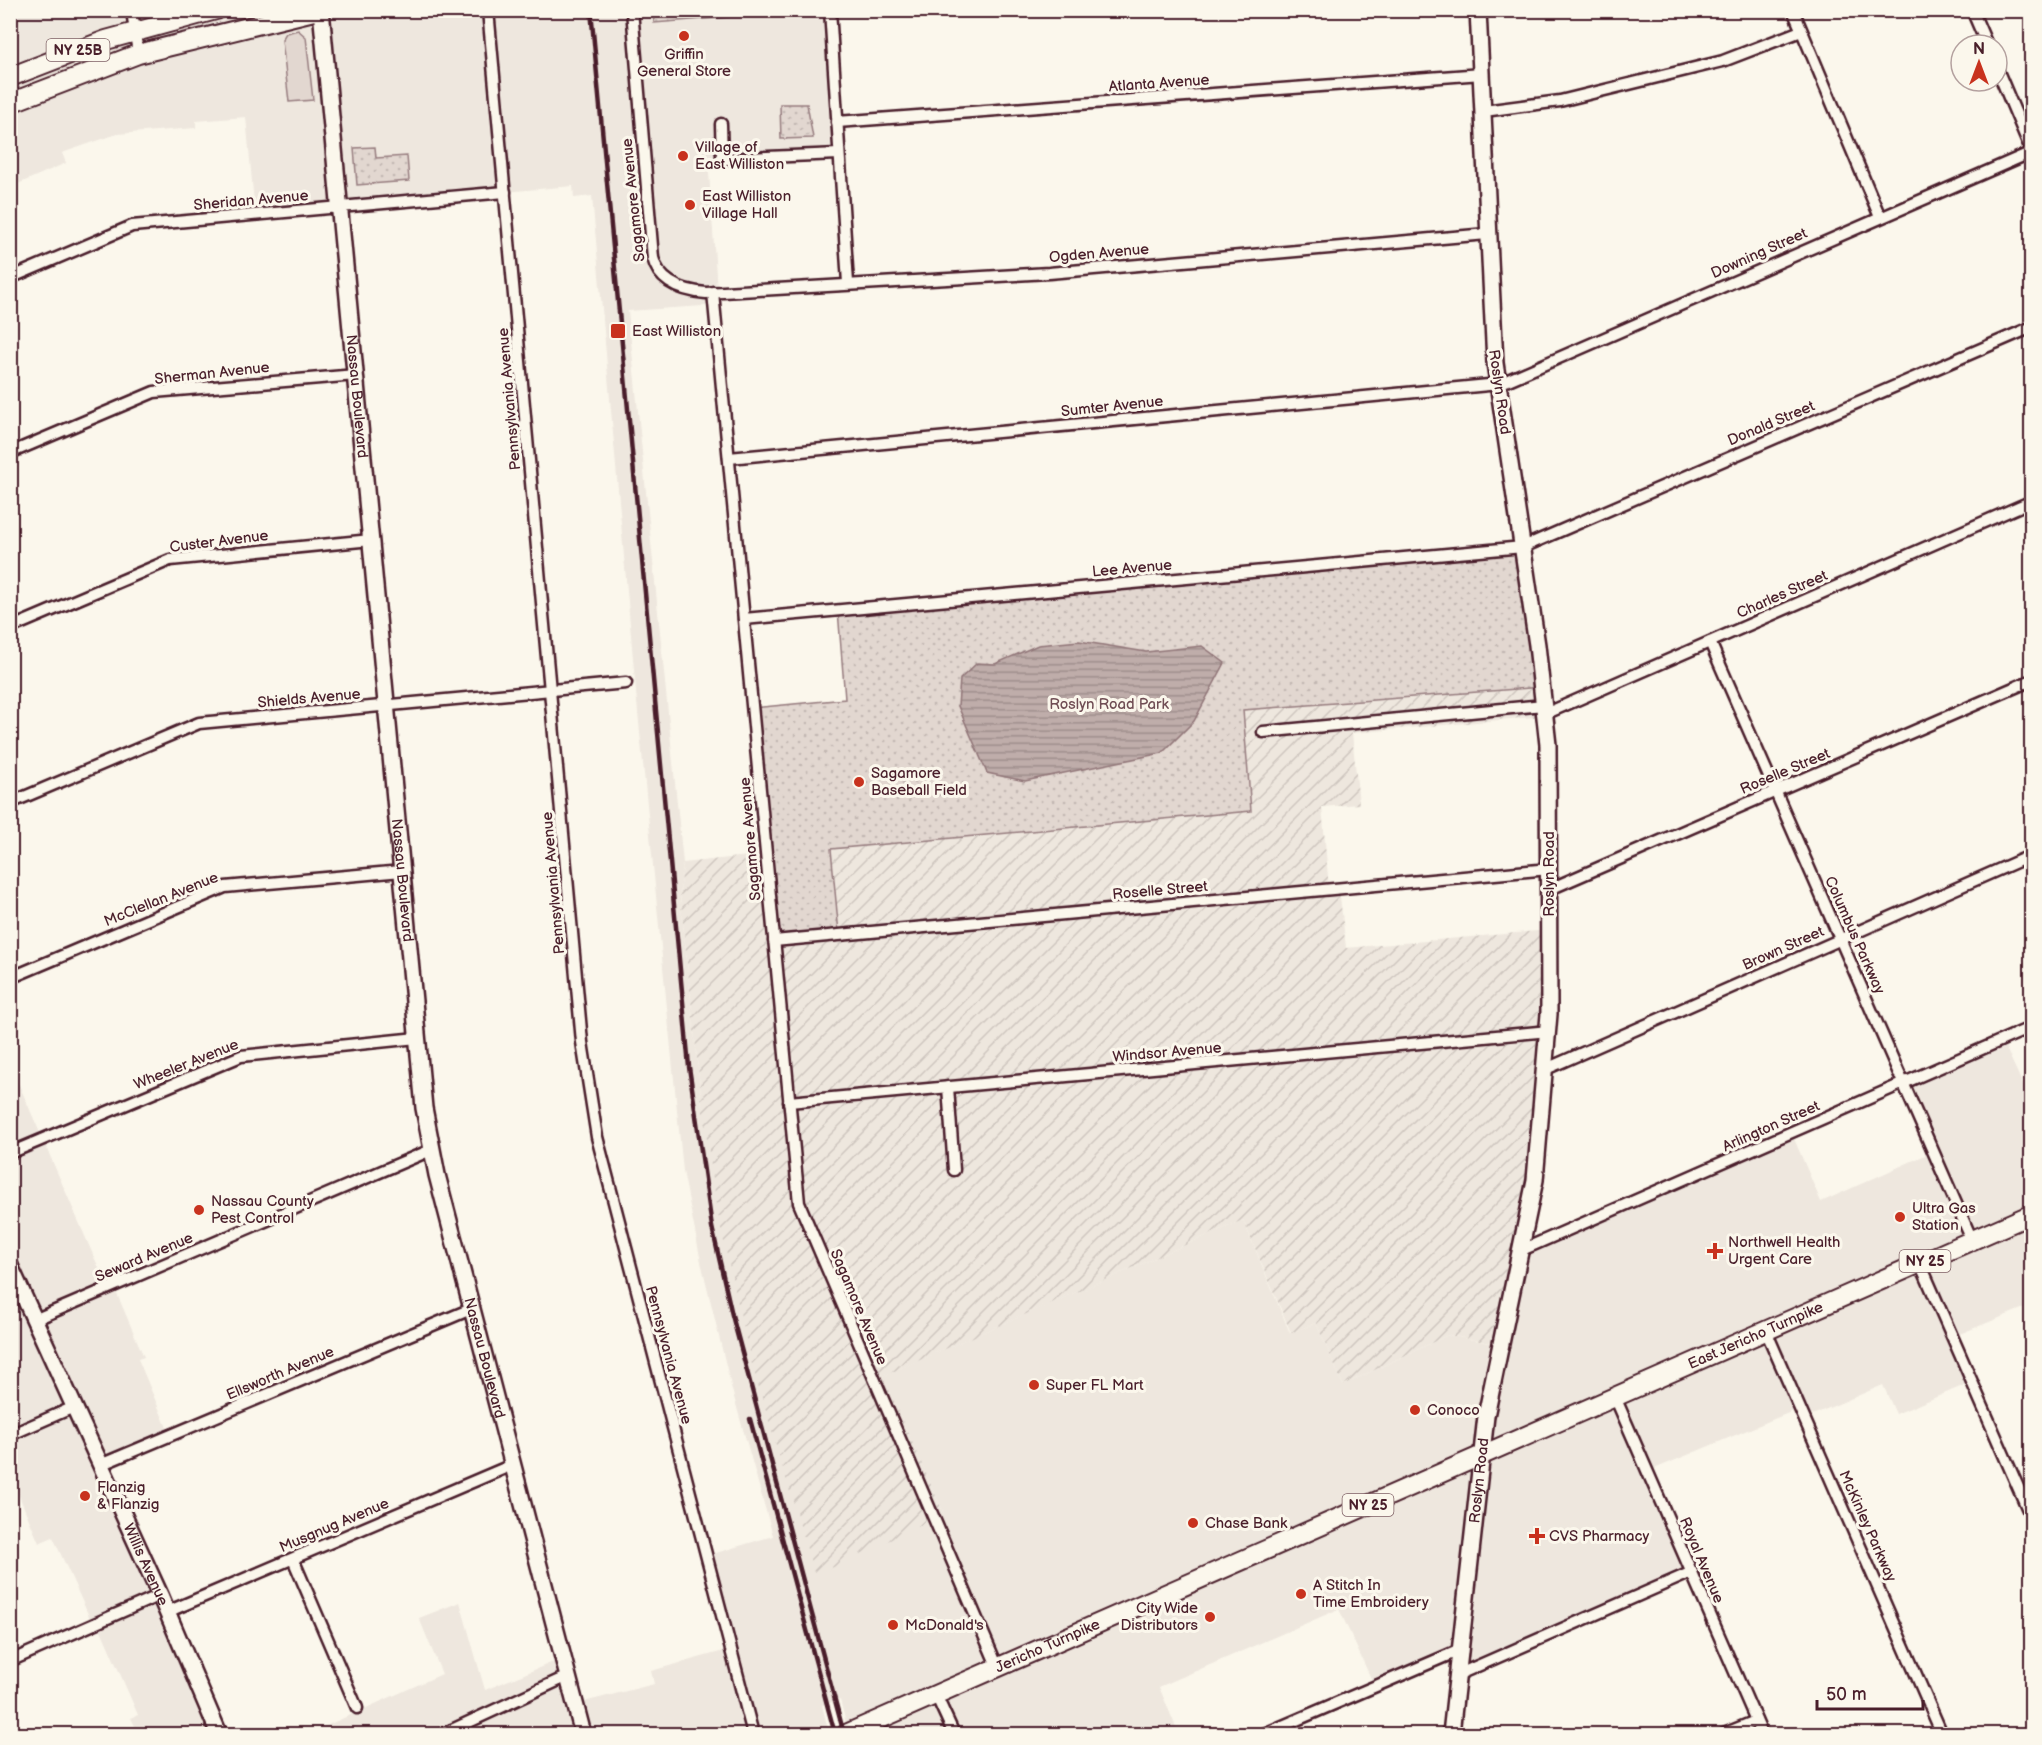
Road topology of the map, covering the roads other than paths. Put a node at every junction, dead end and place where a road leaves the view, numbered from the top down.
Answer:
1 (132, 10) edge
2 (216, 10) edge
3 (319, 10) edge
4 (488, 10) edge
5 (632, 10) edge
6 (830, 10) edge
7 (1478, 10) edge
8 (1793, 10) edge
9 (1972, 10) edge
10 (134, 31) junction
11 (1801, 31) junction
12 (1982, 33) edge
13 (138, 54) junction
14 (1482, 74) junction
15 (10, 77) edge
16 (2007, 93) edge
17 (10, 103) edge
18 (1484, 111) junction
19 (837, 122) junction
20 (721, 124) dead end
21 (2031, 152) edge
22 (839, 154) junction
23 (505, 192) junction
24 (341, 207) junction
25 (1880, 217) junction
26 (1487, 234) junction
27 (10, 278) edge
28 (848, 283) junction
29 (713, 292) junction
30 (2031, 327) edge
31 (356, 375) junction
32 (1499, 384) junction
33 (10, 453) edge
34 (729, 458) junction
35 (2031, 501) edge
36 (372, 540) junction
37 (1523, 547) junction
38 (744, 619) junction
39 (10, 628) edge
40 (1710, 642) junction
41 (2031, 680) edge
42 (626, 683) dead end
43 (551, 690) junction
44 (387, 706) junction
45 (1544, 709) junction
46 (1263, 732) dead end
47 (1776, 792) junction
48 (10, 803) edge
49 (2031, 855) edge
50 (1550, 868) junction
51 (402, 871) junction
52 (1550, 889) junction
53 (1840, 939) junction
54 (774, 941) junction
55 (10, 978) edge
56 (2031, 1027) edge
57 (1549, 1031) junction
58 (417, 1038) junction
59 (1546, 1069) junction
60 (1904, 1084) junction
61 (948, 1087) junction
62 (789, 1102) junction
63 (431, 1150) junction
64 (10, 1153) edge
65 (954, 1170) dead end
66 (2031, 1214) edge
67 (1972, 1240) junction
68 (1522, 1250) junction
69 (1920, 1263) junction
70 (10, 1266) edge
71 (471, 1309) junction
72 (34, 1320) junction
73 (1766, 1330) junction
74 (1615, 1397) junction
75 (74, 1407) junction
76 (10, 1434) edge
77 (1480, 1456) junction
78 (100, 1465) junction
79 (512, 1466) junction
80 (2031, 1519) edge
81 (293, 1559) junction
82 (1692, 1572) junction
83 (160, 1595) junction
84 (168, 1612) junction
85 (1460, 1650) junction
86 (10, 1660) edge
87 (998, 1668) junction
88 (1457, 1675) junction
89 (568, 1676) junction
90 (936, 1695) junction
91 (357, 1708) dead end
92 (1756, 1721) junction
93 (219, 1734) edge
94 (442, 1734) edge
95 (583, 1734) edge
96 (753, 1734) edge
97 (846, 1734) edge
98 (954, 1734) edge
99 (1264, 1734) edge
100 (1451, 1734) edge
101 (1724, 1734) edge
102 (1762, 1734) edge
103 (1942, 1734) edge

1 - 10 street
2 - 10 main road, NY 25B
3 - 13 main road, NY 25B
3 - 24 main road, Nassau Boulevard
4 - 23 street, Pennsylvania Avenue
5 - 29 street, Sagamore Avenue
6 - 19 street
7 - 14 main road, Roslyn Road
8 - 11 street
9 - 12 street
10 - 13 street
10 - 15 main road, NY 25B
11 - 18 street
11 - 25 street
13 - 17 main road, NY 25B
14 - 18 main road, Roslyn Road
14 - 19 street, Atlanta Avenue
16 - 21 street
18 - 26 main road, Roslyn Road
19 - 22 street
20 - 22 street
21 - 25 street, Downing Street
22 - 28 street
23 - 24 street, Sheridan Avenue
23 - 43 street, Pennsylvania Avenue
24 - 27 street, Sheridan Avenue
24 - 31 main road, Nassau Boulevard
25 - 32 street, Downing Street
26 - 28 street, Ogden Avenue
26 - 32 main road, Roslyn Road
28 - 29 street, Ogden Avenue
29 - 34 street, Sagamore Avenue
30 - 37 street, Donald Street
31 - 33 street, Sherman Avenue
31 - 36 main road, Nassau Boulevard
32 - 34 street, Sumter Avenue
32 - 37 main road, Roslyn Road
34 - 38 street, Sagamore Avenue
35 - 40 street, Charles Street
36 - 39 street, Custer Avenue
36 - 44 main road, Nassau Boulevard
37 - 38 street, Lee Avenue
37 - 45 main road, Roslyn Road
38 - 54 street, Sagamore Avenue
40 - 45 street, Charles Street
40 - 47 street, Columbus Parkway
41 - 47 street, Roselle Street
42 - 43 street, Shields Avenue
43 - 44 street, Shields Avenue
43 - 96 street, Pennsylvania Avenue
44 - 48 street, Shields Avenue
44 - 51 main road, Nassau Boulevard
45 - 46 street, Charles Street
45 - 50 main road, Roslyn Road
47 - 52 street, Roselle Street
47 - 53 street, Columbus Parkway
49 - 53 street, Brown Street
50 - 52 main road, Roslyn Road
50 - 54 street, Roselle Street
51 - 55 street, McClellan Avenue
51 - 58 main road, Nassau Boulevard
52 - 57 main road, Roslyn Road
53 - 59 street, Brown Street
53 - 60 street, Columbus Parkway
54 - 62 street, Sagamore Avenue
56 - 60 street, Arlington Street
57 - 59 main road, Roslyn Road
57 - 61 street, Windsor Avenue
58 - 63 main road, Nassau Boulevard
58 - 64 street, Wheeler Avenue
59 - 68 main road, Roslyn Road
60 - 67 street, Columbus Parkway
60 - 68 street, Arlington Street
61 - 62 street, Windsor Avenue
61 - 65 street
62 - 87 street, Sagamore Avenue
63 - 71 main road, Nassau Boulevard
63 - 72 street, Seward Avenue
66 - 67 main road, East Jericho Turnpike / NY 25
67 - 69 main road, East Jericho Turnpike / NY 25
68 - 77 main road, Roslyn Road
69 - 73 main road, East Jericho Turnpike / NY 25
69 - 80 street
70 - 72 main road, Willis Avenue
71 - 78 street, Ellsworth Avenue
71 - 79 main road, Nassau Boulevard
72 - 75 main road, Willis Avenue
73 - 74 main road, East Jericho Turnpike / NY 25
73 - 103 street, McKinley Parkway
74 - 77 main road, East Jericho Turnpike / NY 25
74 - 82 street, Royal Avenue
75 - 76 street
75 - 78 main road, Willis Avenue
77 - 85 main road, Roslyn Road
77 - 87 main road, Jericho Turnpike / NY 25
78 - 83 main road, Willis Avenue
79 - 81 street, Musgnug Avenue
79 - 89 main road, Nassau Boulevard
81 - 84 street, Musgnug Avenue
81 - 91 street
82 - 88 street
82 - 92 street, Royal Avenue
83 - 84 main road, Willis Avenue
83 - 86 street
84 - 93 main road, Willis Avenue
85 - 88 main road, Roslyn Road
85 - 99 street
87 - 90 main road, Jericho Turnpike / NY 25
88 - 100 main road, Roslyn Road
89 - 94 street
89 - 95 main road, Nassau Boulevard
90 - 97 main road, Jericho Turnpike / NY 25
90 - 98 street
92 - 101 street
92 - 102 street, Royal Avenue

